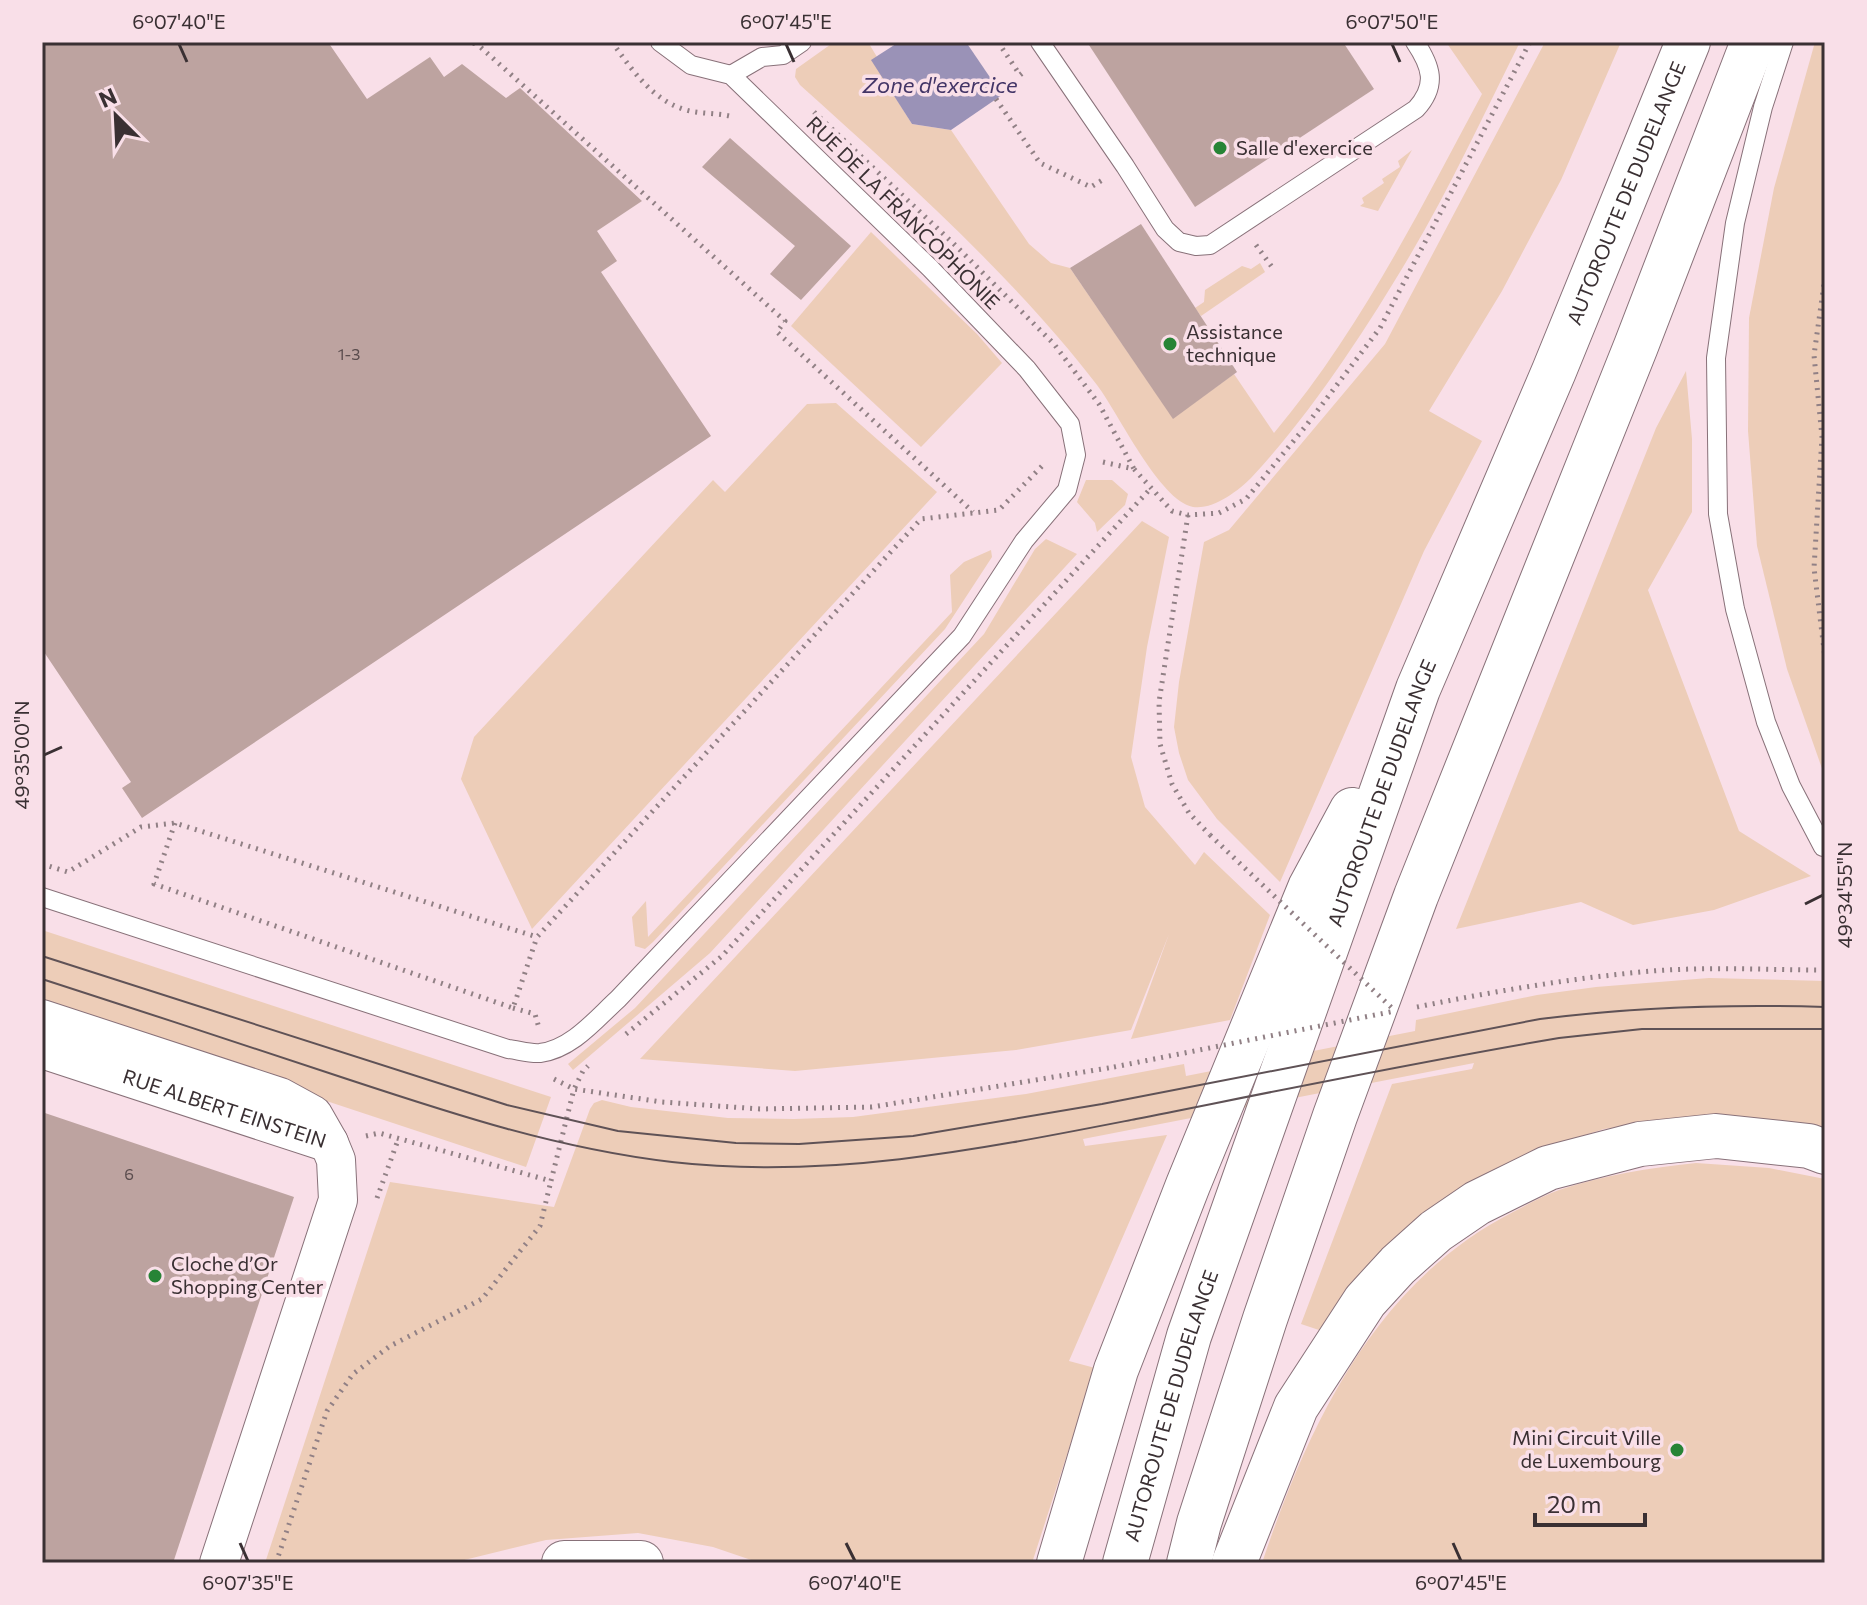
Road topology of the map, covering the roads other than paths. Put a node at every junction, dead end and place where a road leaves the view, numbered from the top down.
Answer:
1 (660, 42) edge
2 (802, 42) edge
3 (1040, 42) edge
4 (1415, 42) edge
5 (1688, 42) edge
6 (1753, 42) edge
7 (1784, 42) edge
8 (764, 50) edge
9 (731, 75) junction
10 (1418, 689) junction
11 (1823, 847) dead end
12 (42, 897) edge
13 (42, 1019) edge
14 (42, 1049) edge
15 (329, 1143) junction
16 (1825, 1152) edge
17 (219, 1563) edge
18 (564, 1563) edge
19 (641, 1563) edge
20 (1059, 1563) edge
21 (1125, 1563) edge
22 (1189, 1563) edge
23 (1234, 1563) edge

1 - 9 lane
2 - 8 lane
3 - 4 lane
5 - 10 highway, AUTOROUTE DE DUDELANGE
6 - 22 highway
7 - 11 lane
8 - 9 lane
9 - 12 lane, RUE DE LA FRANCOPHONIE
10 - 20 highway
10 - 21 highway, AUTOROUTE DE DUDELANGE
13 - 15 street, RUE ALBERT EINSTEIN
14 - 15 street, RUE ALBERT EINSTEIN
15 - 17 street
16 - 23 highway
18 - 19 highway

